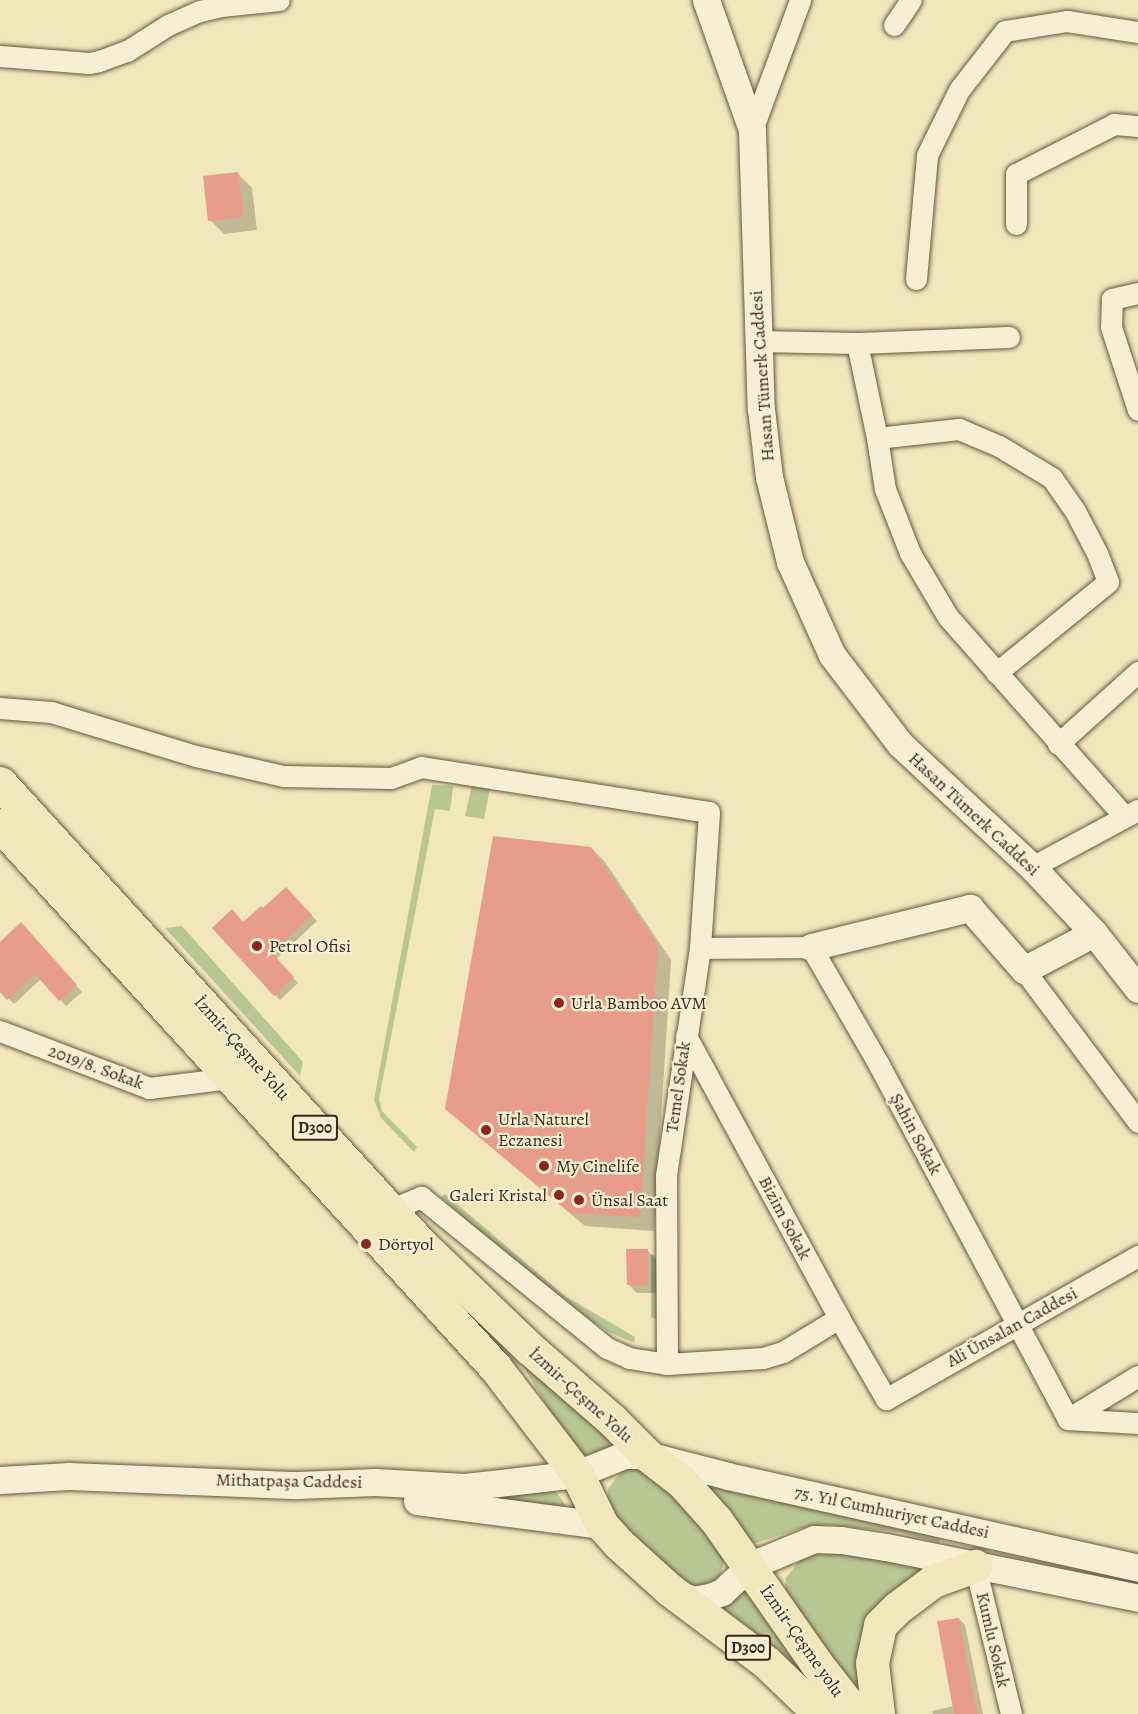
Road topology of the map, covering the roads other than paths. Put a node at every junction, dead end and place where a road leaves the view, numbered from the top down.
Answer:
1 (279, 0) edge
2 (706, 0) edge
3 (800, 0) edge
4 (911, 0) edge
5 (894, 26) dead end
6 (1138, 32) edge
7 (0, 56) edge
8 (1138, 126) edge
9 (752, 130) junction
10 (1016, 224) dead end
11 (916, 279) dead end
12 (1138, 293) edge
13 (1009, 338) dead end
14 (758, 341) junction
15 (856, 343) junction
16 (1138, 410) edge
17 (877, 438) junction
18 (1138, 672) edge
19 (996, 673) junction
20 (0, 708) edge
21 (1058, 744) junction
22 (0, 783) edge
23 (1131, 813) edge
24 (0, 825) edge
25 (1032, 867) junction
26 (1094, 933) junction
27 (811, 947) junction
28 (700, 948) junction
29 (1024, 970) junction
30 (1138, 989) edge
31 (0, 1031) edge
32 (686, 1036) junction
33 (231, 1078) junction
34 (1138, 1122) edge
35 (390, 1210) junction
36 (1138, 1256) edge
37 (838, 1318) junction
38 (1017, 1324) junction
39 (668, 1364) junction
40 (1138, 1376) edge
41 (886, 1399) joint
42 (1068, 1419) junction
43 (1138, 1423) edge
44 (543, 1429) junction
45 (647, 1455) junction
46 (577, 1474) junction
47 (0, 1479) edge
48 (531, 1479) junction
49 (297, 1485) junction
50 (602, 1525) junction
51 (975, 1566) junction
52 (749, 1567) junction
53 (1138, 1569) edge
54 (670, 1590) junction
55 (1138, 1598) edge
56 (820, 1714) edge
57 (856, 1714) edge
58 (878, 1714) edge
59 (1011, 1714) edge

1 - 7 street
2 - 9 street, Hasan Tümerk Caddesi
3 - 9 street
4 - 5 street
6 - 11 street
8 - 10 street
9 - 14 street, Hasan Tümerk Caddesi
12 - 16 street
13 - 15 street
14 - 15 street
14 - 25 street, Hasan Tümerk Caddesi
15 - 17 street
17 - 19 street
17 - 19 street
18 - 21 street
19 - 21 street
20 - 28 street, Temel Sokak
21 - 23 street
22 - 35 highway, İzmir-Çeşme Yolu / D300
23 - 25 street
24 - 33 highway, İzmir-Çeşme Yolu / D300
25 - 26 street, Hasan Tümerk Caddesi
26 - 29 street
26 - 30 street, Hasan Tümerk Caddesi
27 - 28 street
27 - 29 street
27 - 38 street, Şahin Sokak
28 - 32 street, Temel Sokak
29 - 34 street
31 - 33 street, 2019/8. Sokak
32 - 37 street, Bizim Sokak
32 - 39 street, Temel Sokak
33 - 44 highway, İzmir-Çeşme Yolu / D300
35 - 39 street
35 - 45 highway, İzmir-Çeşme Yolu / D300
36 - 38 street, Ali Ünsalan Caddesi
37 - 39 street
37 - 41 street, Bizim Sokak
38 - 41 street, Ali Ünsalan Caddesi
38 - 42 street, Şahin Sokak
40 - 42 street
42 - 43 street
44 - 46 highway, İzmir-Çeşme Yolu / D300
44 - 48 street
45 - 46 street, 75. Yıl Cumhuriyet Caddesi
45 - 52 highway, D300
45 - 53 street, 75. Yıl Cumhuriyet Caddesi
46 - 48 street, Mithatpaşa Caddesi
46 - 50 highway, D300
47 - 49 street, Mithatpaşa Caddesi
48 - 49 street, Mithatpaşa Caddesi
49 - 50 street
50 - 54 highway, D300
51 - 52 street, 75. Yıl Cumhuriyet Caddesi
51 - 55 street, 75. Yıl Cumhuriyet Caddesi
51 - 58 highway
51 - 59 street, Kumlu Sokak
52 - 54 street, 75. Yıl Cumhuriyet Caddesi
52 - 57 highway, İzmir-Çeşme yolu / D300
54 - 56 highway, İzmir-Çeşme yolu / D300

